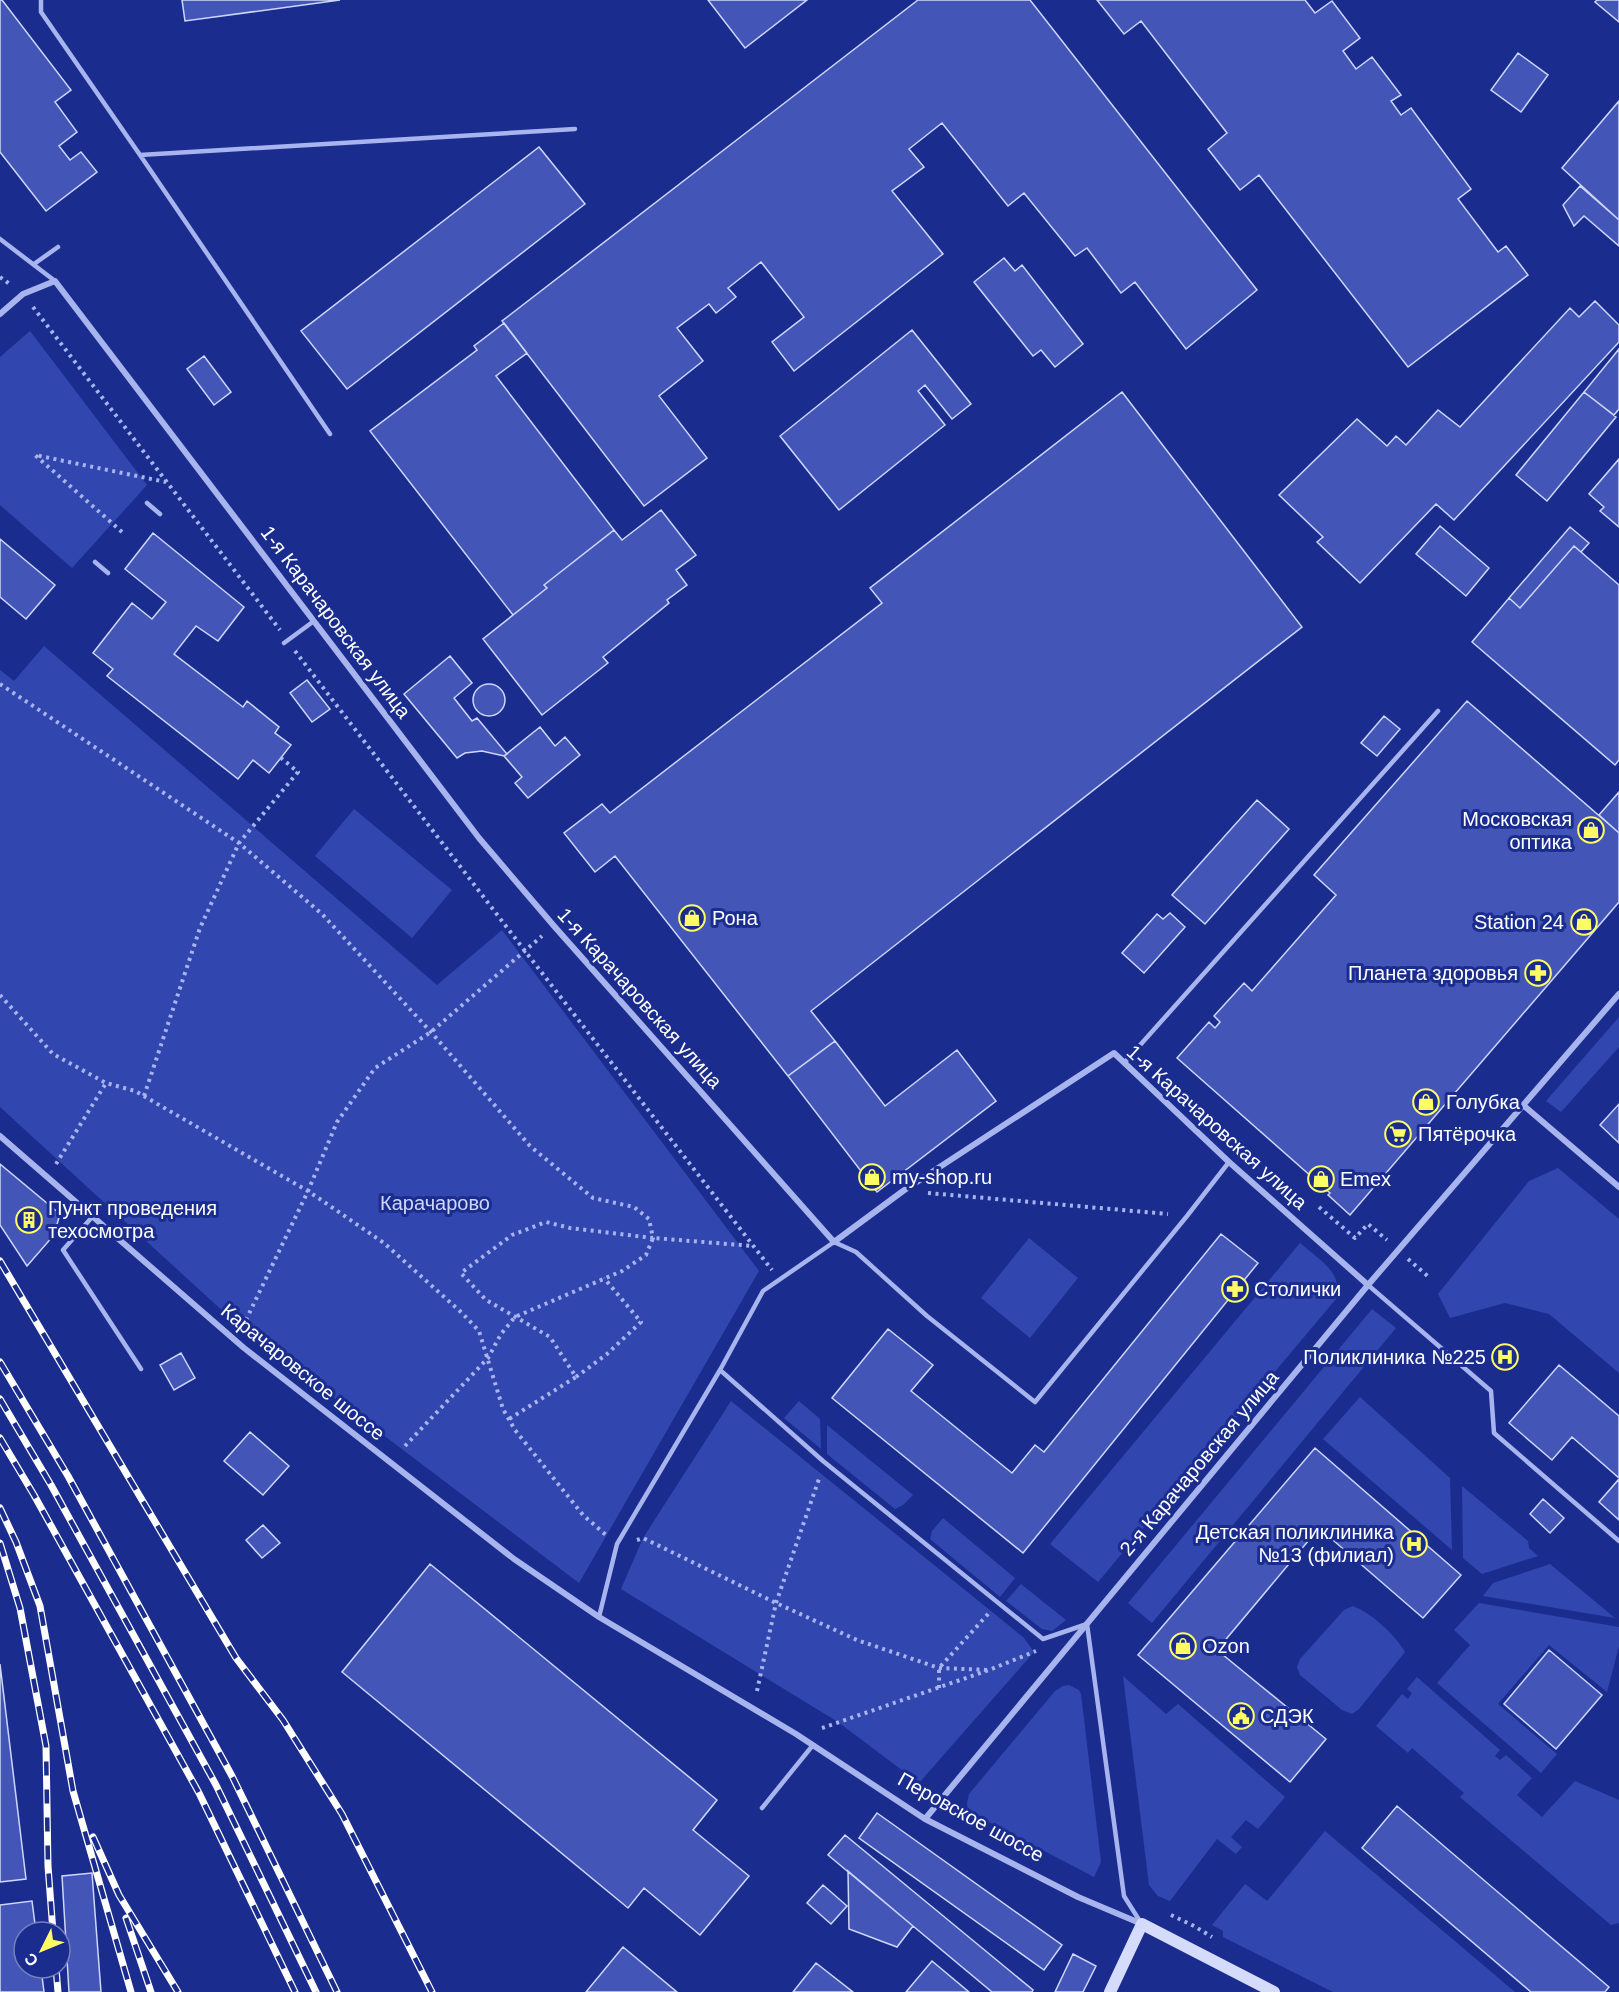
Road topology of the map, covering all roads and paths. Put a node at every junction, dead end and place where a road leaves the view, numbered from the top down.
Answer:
1 (41, 0) edge
2 (575, 129) dead end
3 (140, 155) junction
4 (0, 239) edge
5 (58, 247) dead end
6 (34, 264) junction
7 (0, 277) edge
8 (55, 280) junction
9 (23, 294) junction
10 (0, 314) edge
11 (330, 434) dead end
12 (166, 482) junction
13 (147, 503) dead end
14 (160, 514) dead end
15 (122, 532) dead end
16 (95, 562) dead end
17 (108, 573) dead end
18 (314, 621) junction
19 (286, 642) junction
20 (0, 684) edge
21 (1438, 711) dead end
22 (281, 758) dead end
23 (239, 843) junction
24 (554, 926) junction
25 (525, 951) junction
26 (1619, 994) edge
27 (0, 995) edge
28 (431, 1032) junction
29 (1125, 1062) junction
30 (106, 1083) junction
31 (144, 1096) junction
32 (1523, 1105) junction
33 (0, 1136) edge
34 (1228, 1162) junction
35 (56, 1165) dead end
36 (1619, 1187) edge
37 (308, 1191) junction
38 (903, 1191) junction
39 (1319, 1207) dead end
40 (93, 1216) junction
41 (1187, 1216) junction
42 (1368, 1224) dead end
43 (653, 1238) junction
44 (834, 1242) junction
45 (754, 1246) junction
46 (604, 1278) junction
47 (780, 1280) junction
48 (1368, 1285) junction
49 (514, 1317) junction
50 (246, 1320) dead end
51 (488, 1358) junction
52 (141, 1369) dead end
53 (720, 1370) junction
54 (576, 1377) junction
55 (508, 1419) junction
56 (405, 1446) dead end
57 (823, 1461) junction
58 (1619, 1541) edge
59 (617, 1544) junction
60 (995, 1602) junction
61 (776, 1603) junction
62 (599, 1617) junction
63 (1087, 1624) junction
64 (1045, 1646) dead end
65 (939, 1668) junction
66 (990, 1670) junction
67 (939, 1688) junction
68 (757, 1691) dead end
69 (822, 1728) dead end
70 (814, 1745) junction
71 (762, 1808) dead end
72 (925, 1819) junction
73 (1142, 1924) junction
74 (1110, 1992) edge
75 (1274, 1992) edge

1 - 3 lane
2 - 3 lane
3 - 11 lane
4 - 6 lane
5 - 6 lane
6 - 8 lane
7 - 9 path
8 - 9 street
8 - 18 street, 1-я Карачаровская улица
9 - 10 street
9 - 12 path
12 - 15 path
12 - 19 path
13 - 14 lane
16 - 17 lane
18 - 19 lane
18 - 24 street, 1-я Карачаровская улица
19 - 25 path
20 - 23 path
21 - 29 lane
22 - 23 path
23 - 28 path
23 - 31 path
24 - 25 path
24 - 44 street, 1-я Карачаровская улица
25 - 28 path
25 - 45 path
26 - 32 street, 2-я Карачаровская улица
27 - 30 path
28 - 37 path
28 - 43 path
29 - 34 street, 1-я Карачаровская улица
29 - 38 street, 1-я Карачаровская улица
30 - 31 path
30 - 35 path
31 - 37 path
32 - 36 street
32 - 48 street, 2-я Карачаровская улица
33 - 40 street, Карачаровское шоссе
34 - 41 lane
34 - 48 street, 1-я Карачаровская улица
37 - 50 path
37 - 51 path
38 - 41 path
38 - 44 street, 1-я Карачаровская улица
39 - 42 path
40 - 52 lane
40 - 62 street, Карачаровское шоссе
41 - 44 lane
43 - 45 path
43 - 46 path
43 - 49 path
44 - 47 lane
45 - 47 path
46 - 49 path
46 - 54 path
47 - 53 lane
48 - 58 lane
48 - 63 street, 2-я Карачаровская улица
49 - 51 path
49 - 54 path
51 - 55 path
51 - 56 path
53 - 57 lane
53 - 59 lane
54 - 55 path
55 - 59 path
57 - 60 lane
57 - 61 path
59 - 61 path
59 - 62 lane
60 - 63 lane
60 - 65 path
61 - 65 path
61 - 68 path
62 - 70 street, Перовское шоссе
63 - 72 street, 2-я Карачаровская улица
63 - 73 lane
64 - 66 path
65 - 66 path
65 - 67 path
66 - 67 path
67 - 69 path
70 - 71 lane
70 - 72 street, Перовское шоссе
72 - 73 street, Перовское шоссе
73 - 74 street
73 - 75 street, Перовское шоссе

